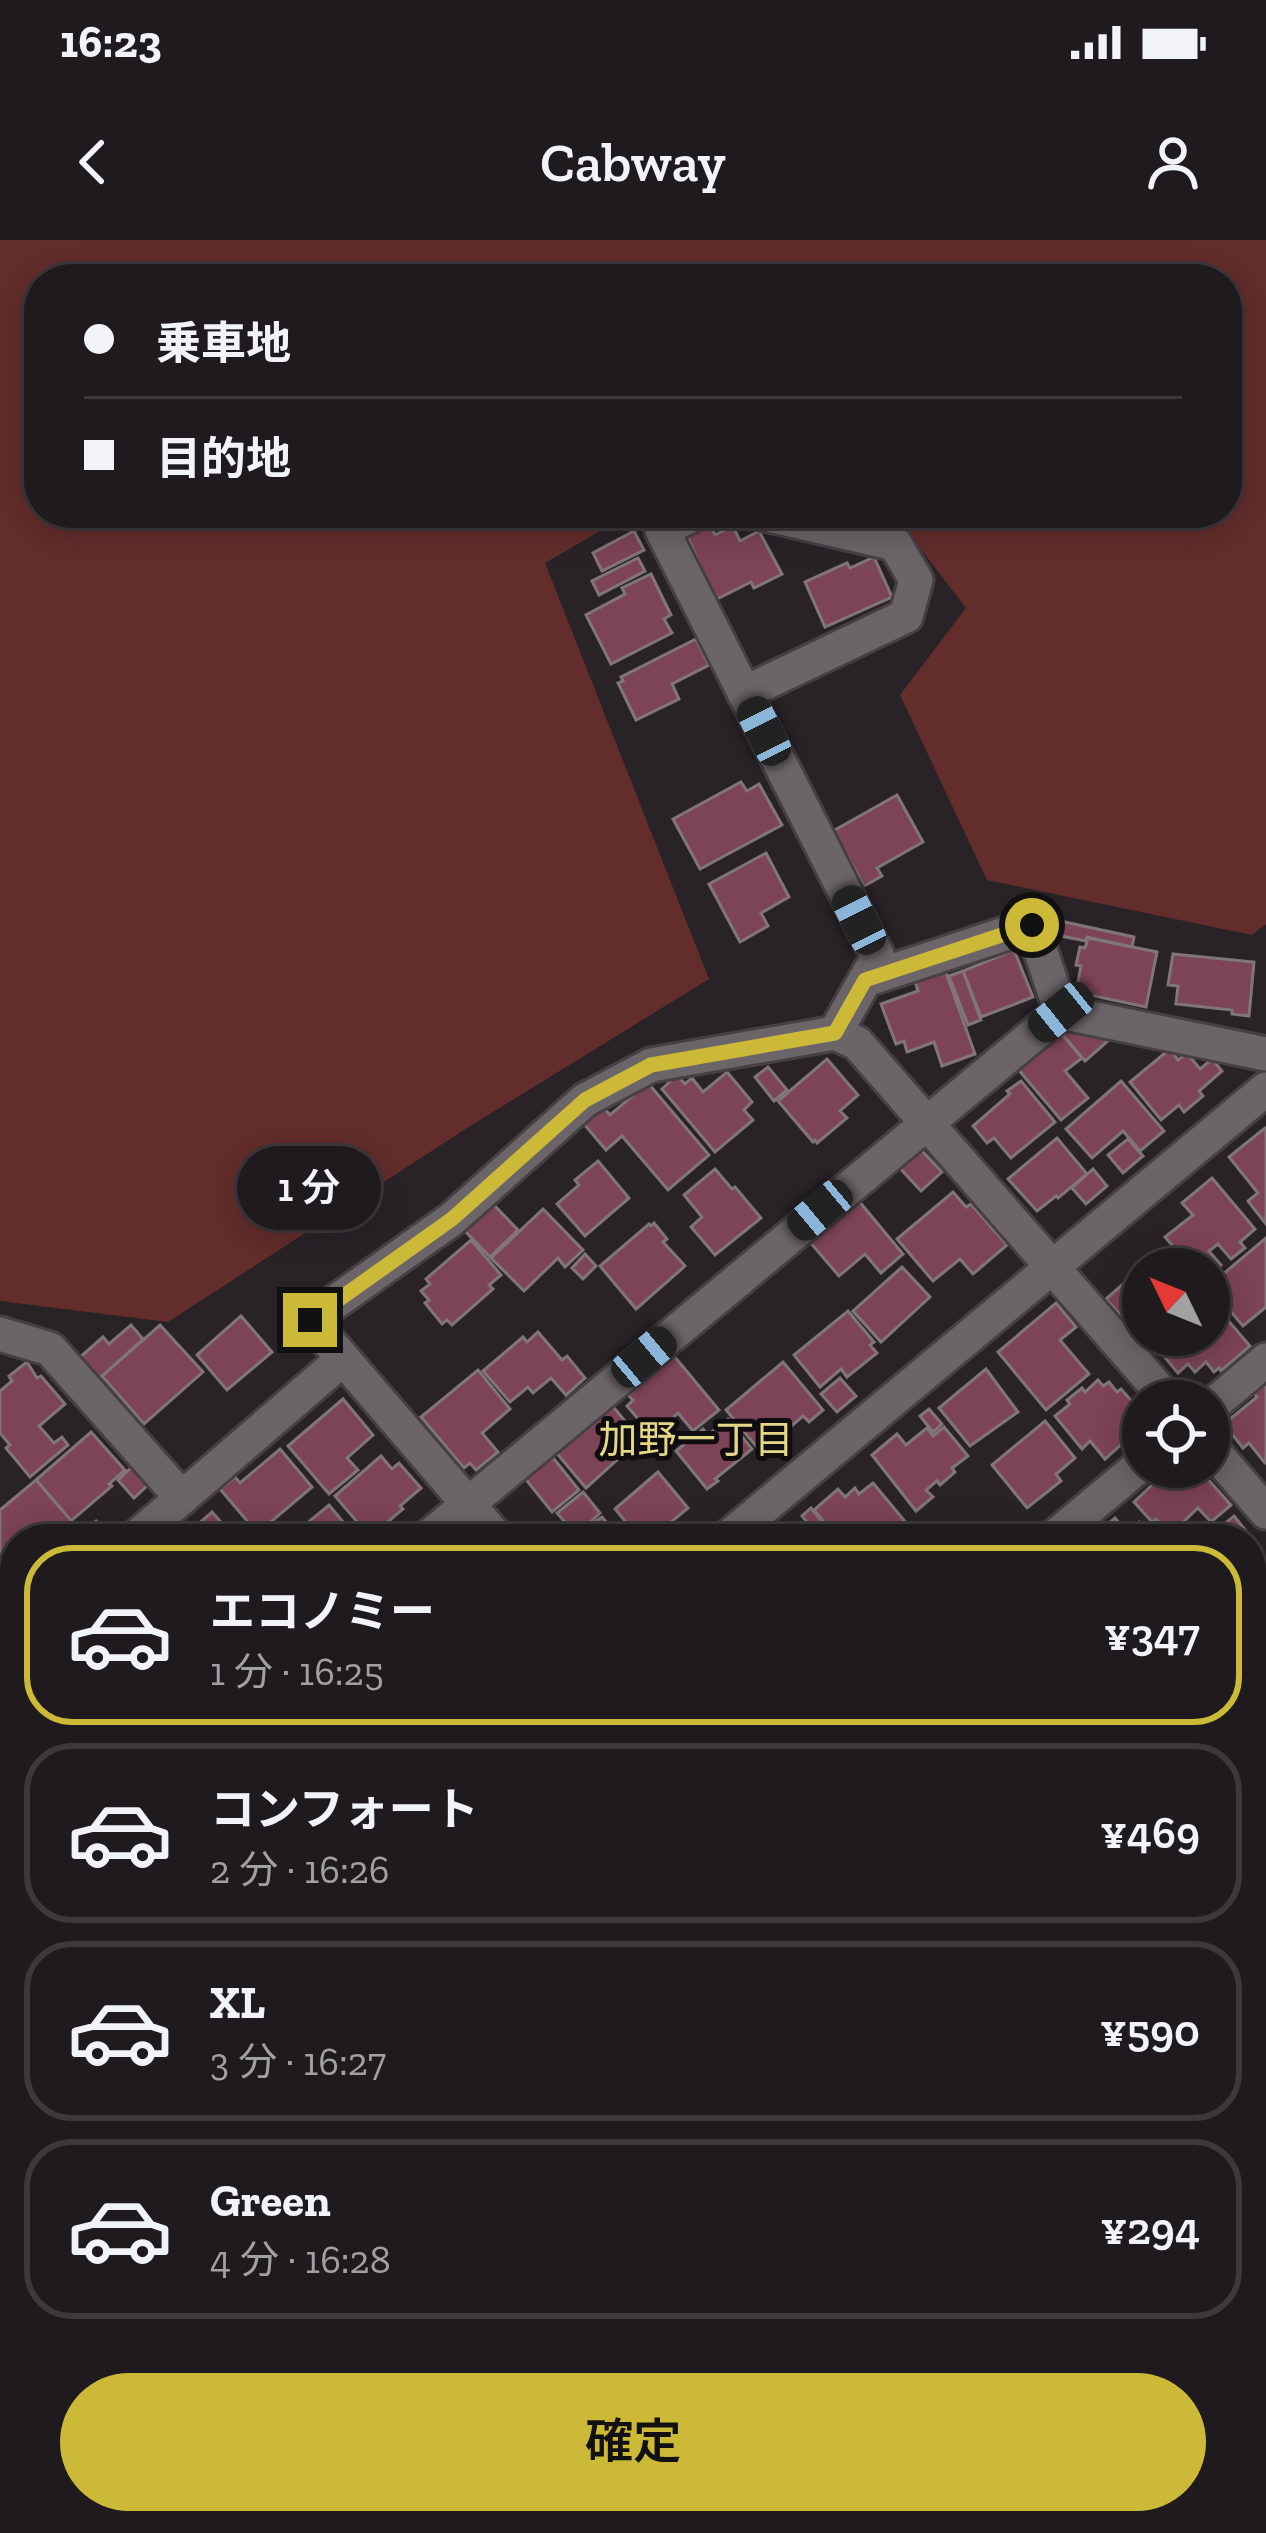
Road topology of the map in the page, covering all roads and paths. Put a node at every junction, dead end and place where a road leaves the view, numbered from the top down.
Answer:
1 (666, 528) edge
2 (826, 528) edge
3 (744, 693) junction
4 (865, 980) junction
5 (1061, 1012) junction
6 (835, 1033) junction
7 (1266, 1054) edge
8 (1266, 1089) edge
9 (926, 1122) junction
10 (1052, 1267) junction
11 (14, 1338) edge
12 (344, 1359) junction
13 (1266, 1360) edge
14 (0, 1365) edge
15 (1151, 1380) edge
16 (1230, 1390) edge
17 (1230, 1470) edge
18 (1122, 1481) edge
19 (182, 1498) junction
20 (468, 1504) junction
21 (1266, 1512) edge
22 (152, 1524) edge
23 (444, 1524) edge
24 (485, 1524) edge
25 (744, 1524) edge
26 (1070, 1524) edge

1 - 3 street
2 - 3 street
3 - 4 street
4 - 5 street
4 - 6 street
5 - 7 street
5 - 9 street
6 - 9 street
6 - 12 street
8 - 10 street
9 - 10 street
9 - 20 street
10 - 15 street
10 - 25 street
11 - 14 street
11 - 19 street
12 - 19 street
12 - 20 street
13 - 16 street
17 - 21 street
18 - 26 street
19 - 22 street
20 - 23 street
20 - 24 street

